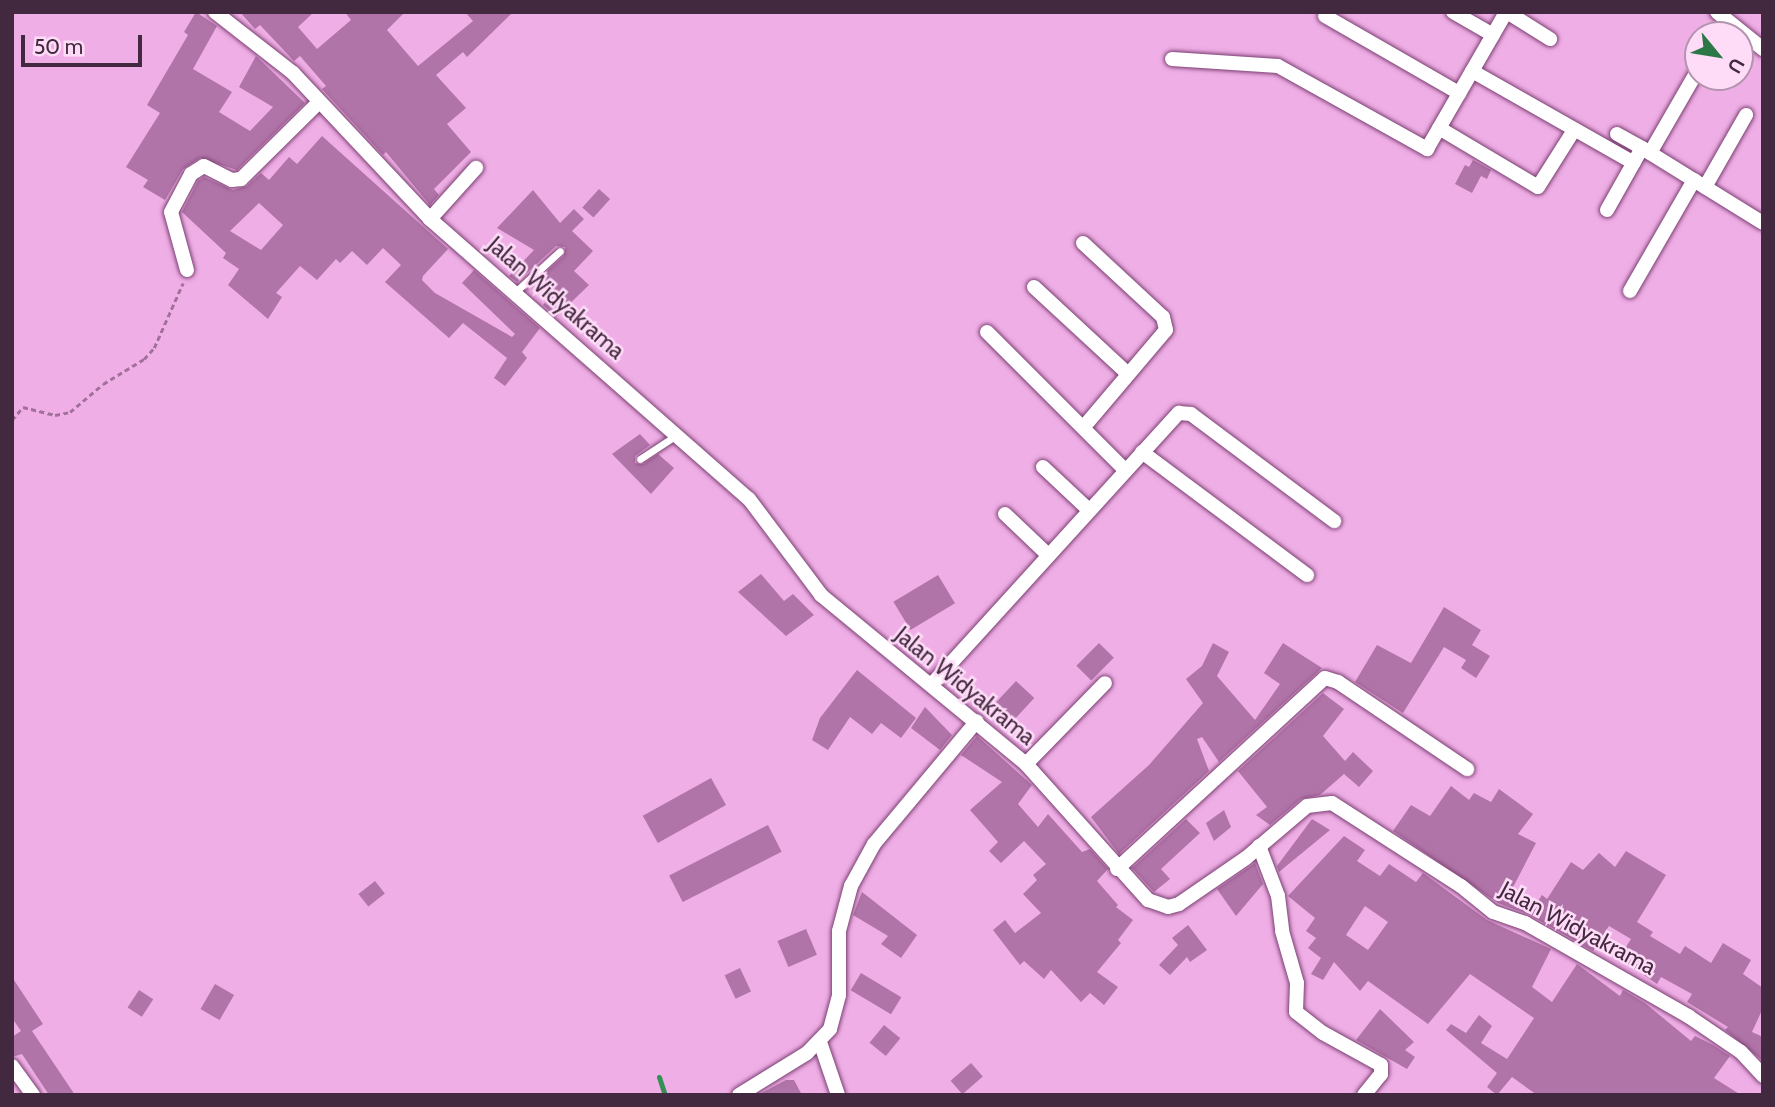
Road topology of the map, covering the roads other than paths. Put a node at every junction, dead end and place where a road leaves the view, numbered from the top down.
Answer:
1 (215, 12) edge
2 (1453, 12) edge
3 (1507, 12) edge
4 (1717, 12) edge
5 (1325, 16) dead end
6 (1493, 35) junction
7 (1550, 38) dead end
8 (1763, 49) edge
9 (1172, 59) dead end
10 (1472, 71) junction
11 (1685, 91) edge
12 (1459, 93) junction
13 (318, 103) junction
14 (1746, 116) dead end
15 (1439, 128) junction
16 (1574, 130) junction
17 (1617, 134) dead end
18 (1646, 151) junction
19 (1634, 163) junction
20 (476, 167) dead end
21 (1699, 184) junction
22 (1607, 210) dead end
23 (430, 219) junction
24 (1763, 223) edge
25 (1083, 243) dead end
26 (561, 251) dead end
27 (187, 270) road end
28 (1034, 287) dead end
29 (1630, 291) dead end
30 (514, 293) junction
31 (987, 332) dead end
32 (1128, 374) junction
33 (1083, 428) junction
34 (678, 434) junction
35 (1142, 452) junction
36 (640, 459) dead end
37 (1043, 467) dead end
38 (1125, 470) junction
39 (1089, 510) junction
40 (1005, 514) dead end
41 (1334, 521) dead end
42 (1048, 555) junction
43 (1307, 575) dead end
44 (1105, 683) dead end
45 (932, 684) junction
46 (977, 721) junction
47 (1026, 764) junction
48 (1467, 769) dead end
49 (1259, 846) junction
50 (1117, 869) junction
51 (820, 1042) junction
52 (12, 1066) edge
53 (1763, 1076) edge
54 (33, 1095) edge
55 (739, 1095) edge
56 (838, 1095) edge
57 (1364, 1095) edge

1 - 13 street, Jalan Widyakrama
2 - 6 street
3 - 6 street
3 - 7 street
4 - 8 street
5 - 12 street
6 - 10 street
9 - 15 street
10 - 12 street
10 - 16 street
11 - 18 street
12 - 15 street
13 - 23 street, Jalan Widyakrama
13 - 27 street
14 - 21 street
15 - 16 street
16 - 19 street
17 - 18 street
18 - 19 street
18 - 21 street
19 - 22 street
20 - 23 street
21 - 24 street
21 - 29 street
23 - 30 street, Jalan Widyakrama
25 - 32 street
26 - 30 lane
28 - 32 street
30 - 34 street, Jalan Widyakrama
31 - 33 street
32 - 33 street
33 - 38 street
34 - 36 lane
34 - 45 street, Jalan Widyakrama
35 - 38 street
35 - 41 street
35 - 43 street
37 - 39 street
38 - 39 street
39 - 42 street
40 - 42 street
42 - 45 street
44 - 47 street
45 - 46 street, Jalan Widyakrama
46 - 47 street, Jalan Widyakrama
46 - 51 street
47 - 50 street, Jalan Widyakrama
48 - 50 street
49 - 50 street, Jalan Widyakrama
49 - 53 street, Jalan Widyakrama
49 - 57 street
51 - 55 street
51 - 56 street
52 - 54 street

